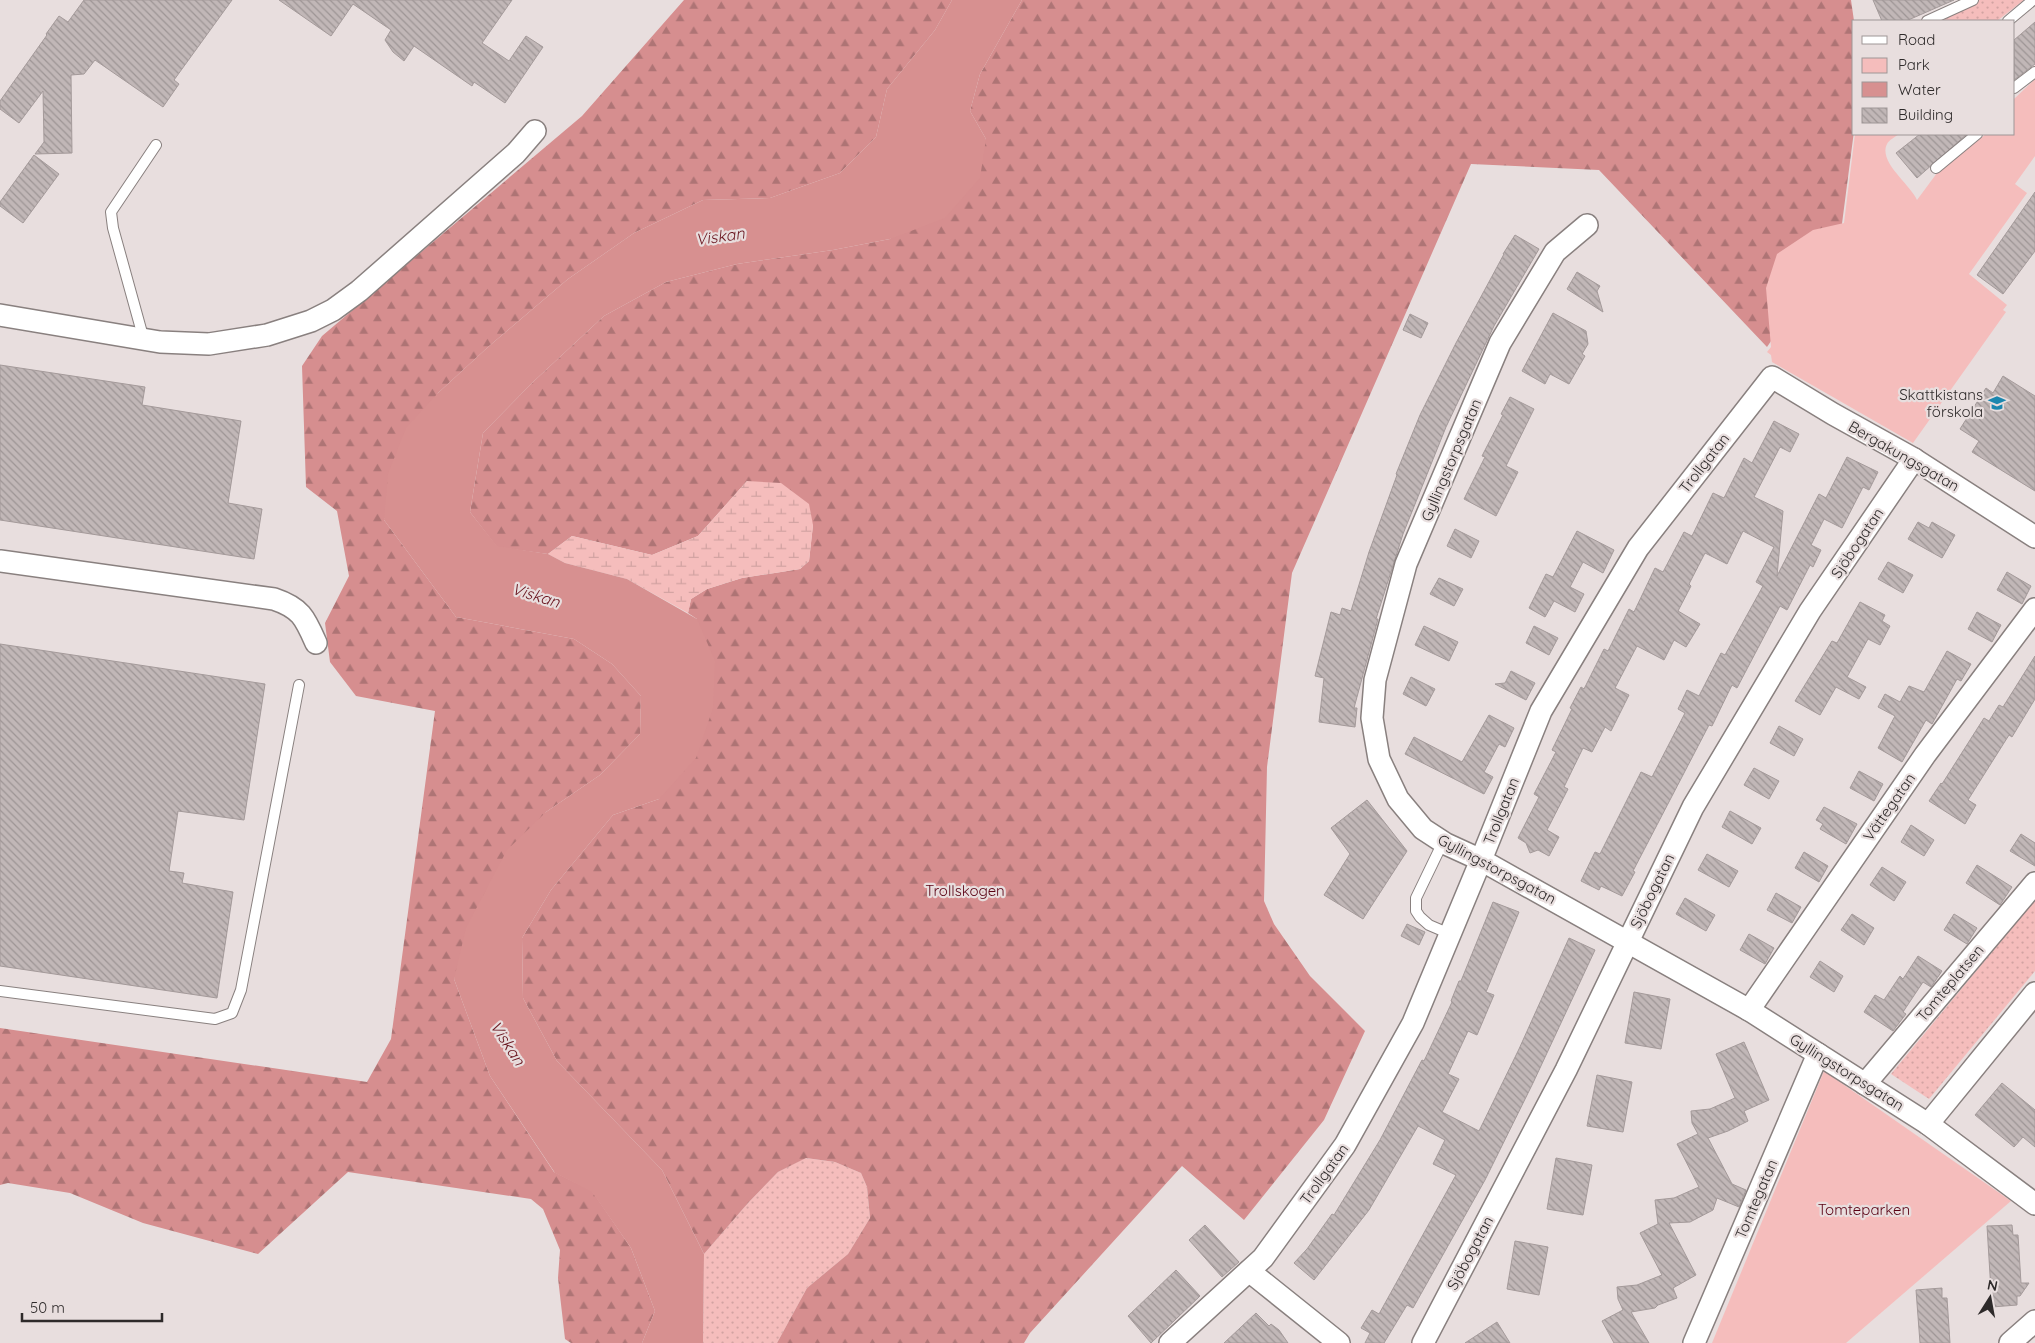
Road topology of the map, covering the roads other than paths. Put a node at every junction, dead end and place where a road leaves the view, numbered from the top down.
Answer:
1 (1973, 0) edge
2 (2033, 0) edge
3 (1929, 20) edge
4 (2009, 20) edge
5 (2035, 72) edge
6 (2015, 87) edge
7 (535, 131) dead end
8 (1976, 135) edge
9 (156, 145) dead end
10 (1936, 168) dead end
11 (1587, 224) dead end
12 (0, 315) edge
13 (144, 340) junction
14 (1772, 377) joint
15 (1914, 459) junction
16 (2035, 537) edge
17 (0, 561) edge
18 (2035, 609) edge
19 (316, 643) dead end
20 (299, 685) dead end
21 (1443, 842) junction
22 (1482, 860) junction
23 (2035, 883) edge
24 (1450, 934) junction
25 (1627, 941) junction
26 (0, 991) edge
27 (2035, 992) edge
28 (1749, 1010) junction
29 (1818, 1054) junction
30 (1865, 1084) junction
31 (1928, 1124) junction
32 (2035, 1204) edge
33 (1249, 1271) junction
34 (2035, 1321) edge
35 (1170, 1343) edge
36 (1339, 1343) edge
37 (1423, 1343) edge
38 (1694, 1343) edge
39 (2010, 1343) edge

1 - 3 lane
2 - 4 lane
5 - 6 lane
7 - 13 street
8 - 10 lane
9 - 13 lane
11 - 21 street, Gyllingstorpsgatan
12 - 13 street
14 - 15 street, Bergakungsgatan
14 - 22 street, Trollgatan
15 - 16 street, Bergakungsgatan
15 - 25 street, Sjöbogatan
17 - 19 street
18 - 28 street, Vättegatan
20 - 26 lane
21 - 22 street, Gyllingstorpsgatan
21 - 24 lane
22 - 24 street, Trollgatan
22 - 25 street, Gyllingstorpsgatan
23 - 30 street, Tomteplatsen
24 - 33 street, Trollgatan
25 - 28 street, Gyllingstorpsgatan
25 - 37 street, Sjöbogatan
27 - 31 street
28 - 29 street, Gyllingstorpsgatan
29 - 30 street, Gyllingstorpsgatan
29 - 38 street, Tomtegatan
30 - 31 street, Gyllingstorpsgatan
31 - 32 street, Gyllingstorpsgatan
33 - 35 street, Trollgatan
33 - 36 street
34 - 39 street

